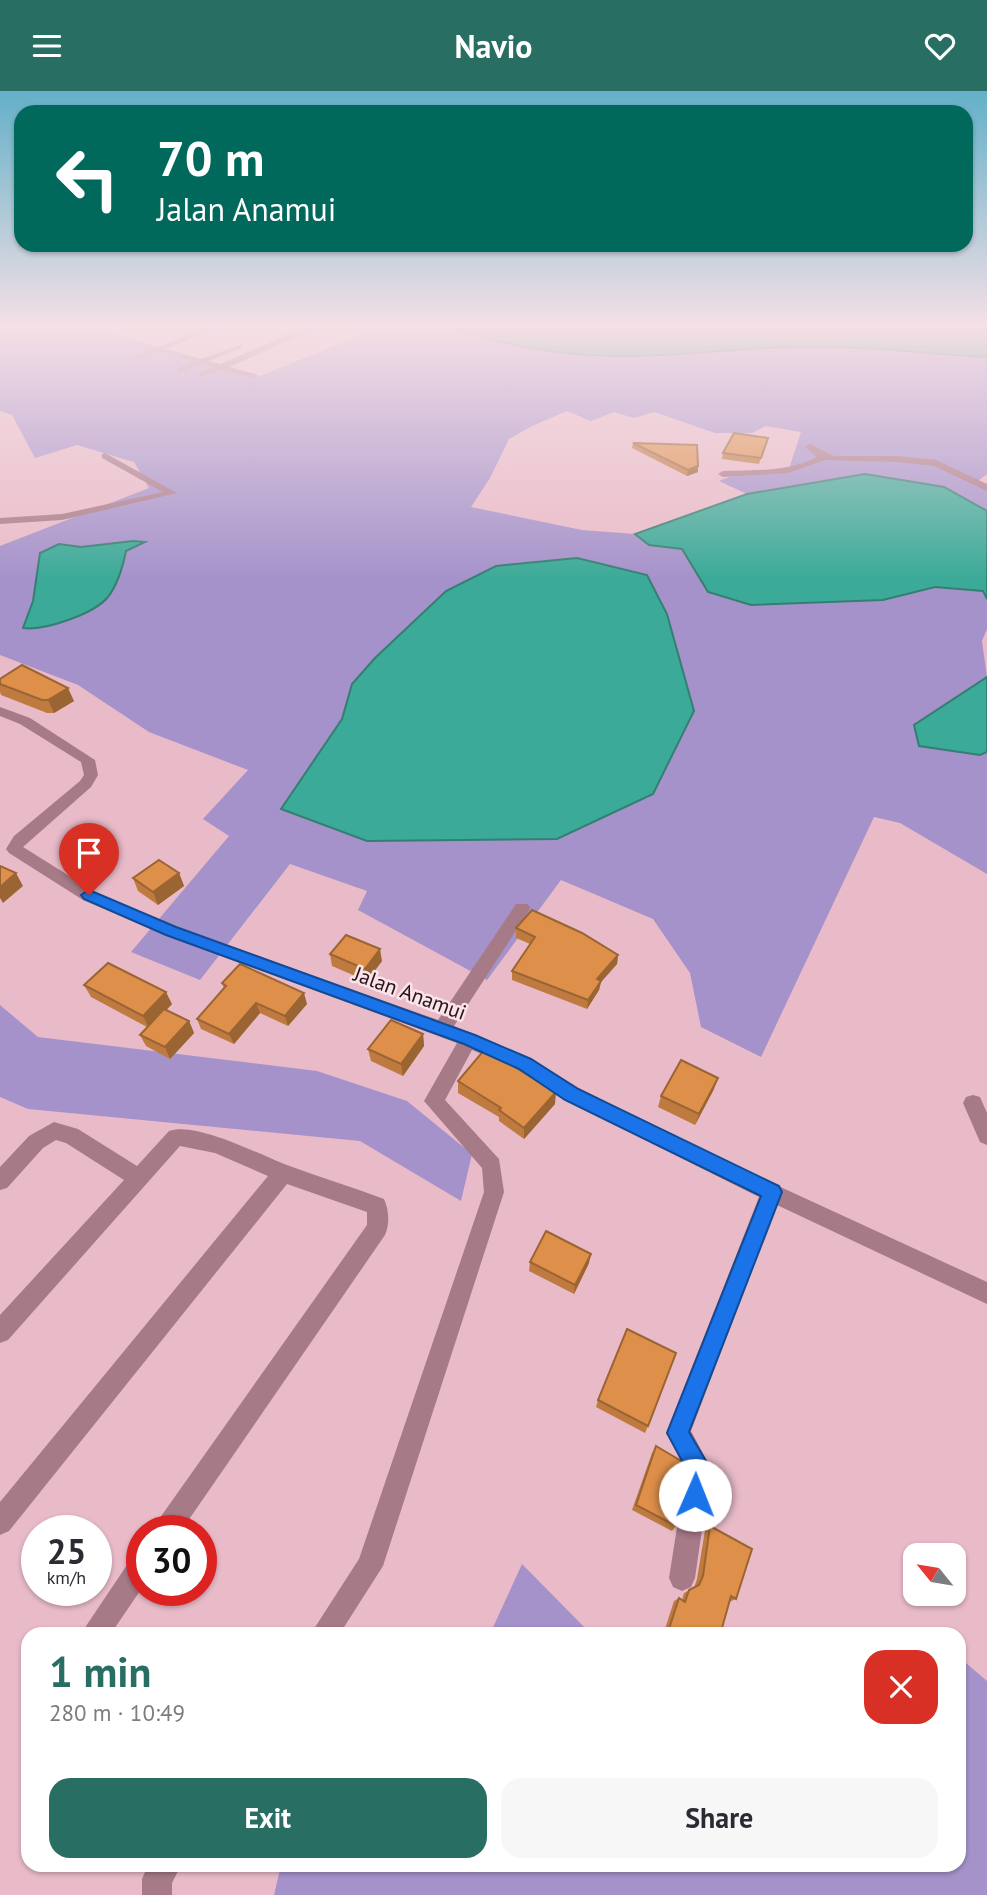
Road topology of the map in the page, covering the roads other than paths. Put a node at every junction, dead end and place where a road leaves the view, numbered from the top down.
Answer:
1 (810, 447) dead end
2 (104, 456) dead end
3 (824, 457) junction
4 (723, 474) dead end
5 (987, 488) edge
6 (0, 521) edge
7 (0, 711) edge
8 (7, 851) edge
9 (522, 908) dead end
10 (442, 1029) junction
11 (470, 1039) junction
12 (973, 1103) dead end
13 (987, 1136) edge
14 (283, 1173) junction
15 (139, 1178) junction
16 (0, 1181) edge
17 (772, 1192) junction
18 (987, 1293) edge
19 (0, 1332) edge
20 (177, 1515) edge
21 (0, 1522) edge
22 (682, 1578) dead end
23 (126, 1588) edge
24 (99, 1627) edge
25 (328, 1627) edge
26 (162, 1872) edge
27 (157, 1895) edge

1 - 3 street
2 - 6 street
3 - 4 street
3 - 5 street
7 - 8 street, Jalan Anamui
8 - 10 street, Jalan Anamui
9 - 10 street
10 - 11 street, Jalan Anamui
11 - 17 street, Jalan Anamui
11 - 25 street
12 - 13 street
14 - 15 street
14 - 20 street
14 - 21 street
15 - 16 street
15 - 19 street
17 - 18 street, Jalan Anamui
17 - 22 street
23 - 24 street
26 - 27 street

